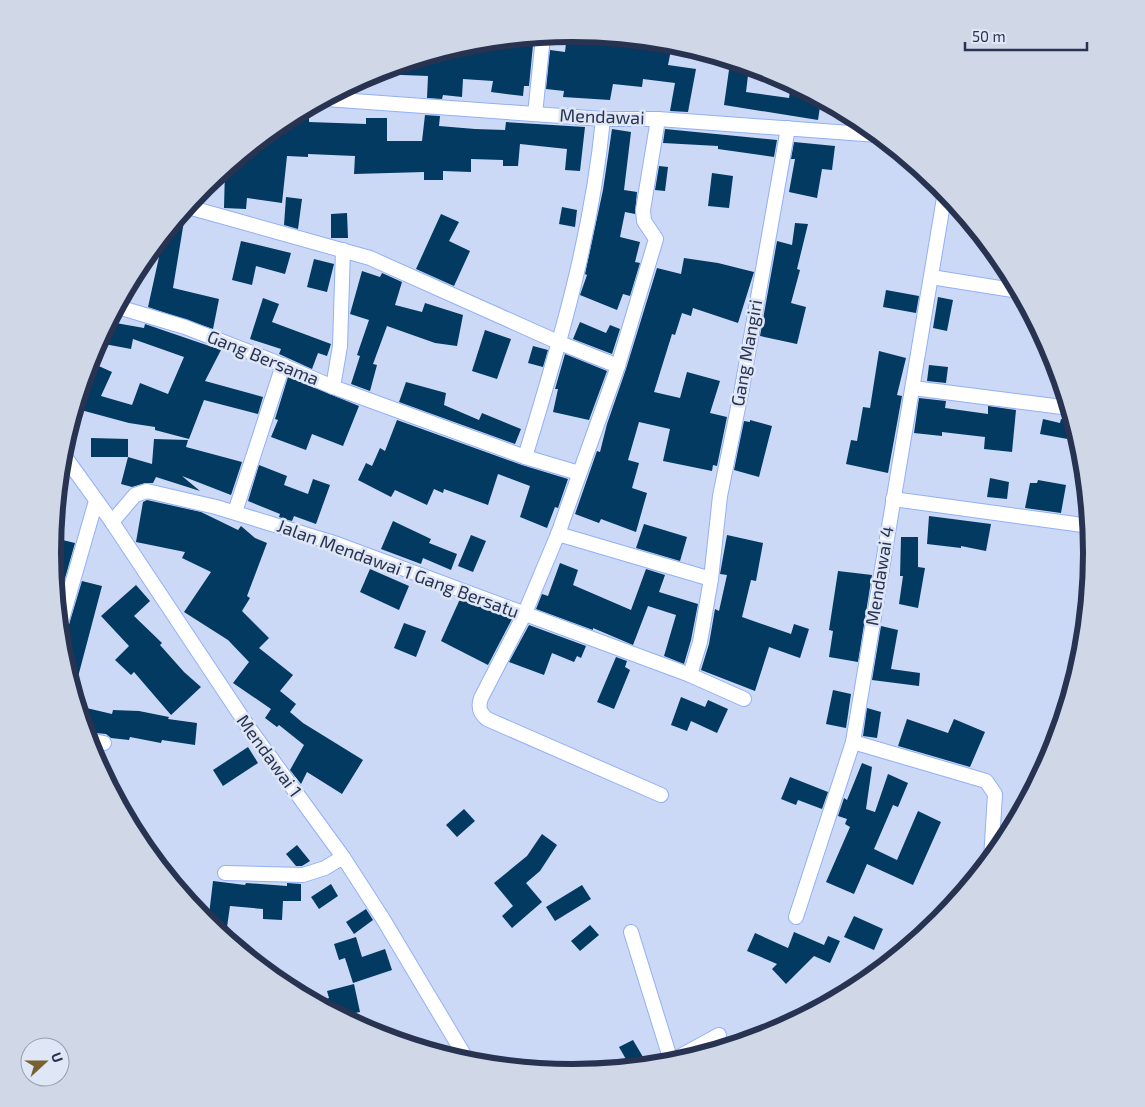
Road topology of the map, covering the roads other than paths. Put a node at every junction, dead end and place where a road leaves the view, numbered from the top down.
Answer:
1 (543, 44) edge
2 (337, 100) edge
3 (535, 114) junction
4 (603, 119) junction
5 (658, 120) junction
6 (788, 128) junction
7 (863, 134) edge
8 (943, 202) edge
9 (195, 209) edge
10 (343, 250) junction
11 (931, 277) junction
12 (1010, 289) edge
13 (124, 310) edge
14 (560, 343) junction
15 (283, 365) junction
16 (618, 366) junction
17 (333, 387) junction
18 (912, 388) junction
19 (1062, 407) dead end
20 (524, 457) junction
21 (69, 464) edge
22 (579, 473) junction
23 (893, 499) junction
24 (96, 501) junction
25 (234, 512) junction
26 (112, 522) junction
27 (1082, 525) edge
28 (558, 534) junction
29 (711, 579) junction
30 (65, 609) edge
31 (524, 615) junction
32 (690, 675) junction
33 (744, 699) dead end
34 (97, 742) edge
35 (853, 742) junction
36 (104, 743) dead end
37 (661, 795) dead end
38 (992, 845) edge
39 (342, 857) junction
40 (226, 874) dead end
41 (796, 916) dead end
42 (631, 932) dead end
43 (719, 1035) dead end
44 (691, 1050) edge
45 (463, 1053) edge
46 (666, 1056) edge

1 - 3 street
2 - 3 street, Mendawai
3 - 4 street, Mendawai
4 - 5 street, Mendawai
4 - 14 street
5 - 6 street, Mendawai
5 - 16 street
6 - 7 street, Mendawai
6 - 29 street, Gang Mangiri
8 - 11 street, Mendawai 4
9 - 10 street
10 - 14 street
10 - 17 street, Gang Bersama
11 - 12 street
11 - 18 street, Mendawai 4
13 - 15 street, Gang Bersama
14 - 16 street
14 - 20 street
15 - 17 street, Gang Bersama
15 - 25 street
16 - 22 street
17 - 20 street
18 - 19 street
18 - 23 street, Mendawai 4
20 - 22 street
21 - 24 street, Mendawai 1
22 - 28 street
23 - 27 street
23 - 35 street, Mendawai 4
24 - 26 street, Mendawai 1
24 - 30 street
25 - 26 street, Jalan Mendawai 1 Gang Bersatu
25 - 31 street, Jalan Mendawai 1 Gang Bersatu
26 - 39 street, Mendawai 1
28 - 29 street
28 - 31 street
29 - 32 street, Gang Mangiri
31 - 32 street, Jalan Mendawai 1 Gang Bersatu
31 - 37 street
32 - 33 street, Jalan Mendawai 1 Gang Bersatu
34 - 36 street
35 - 38 street
35 - 41 street, Mendawai 4
39 - 40 street
39 - 45 street, Mendawai 1
42 - 46 street
43 - 44 street

